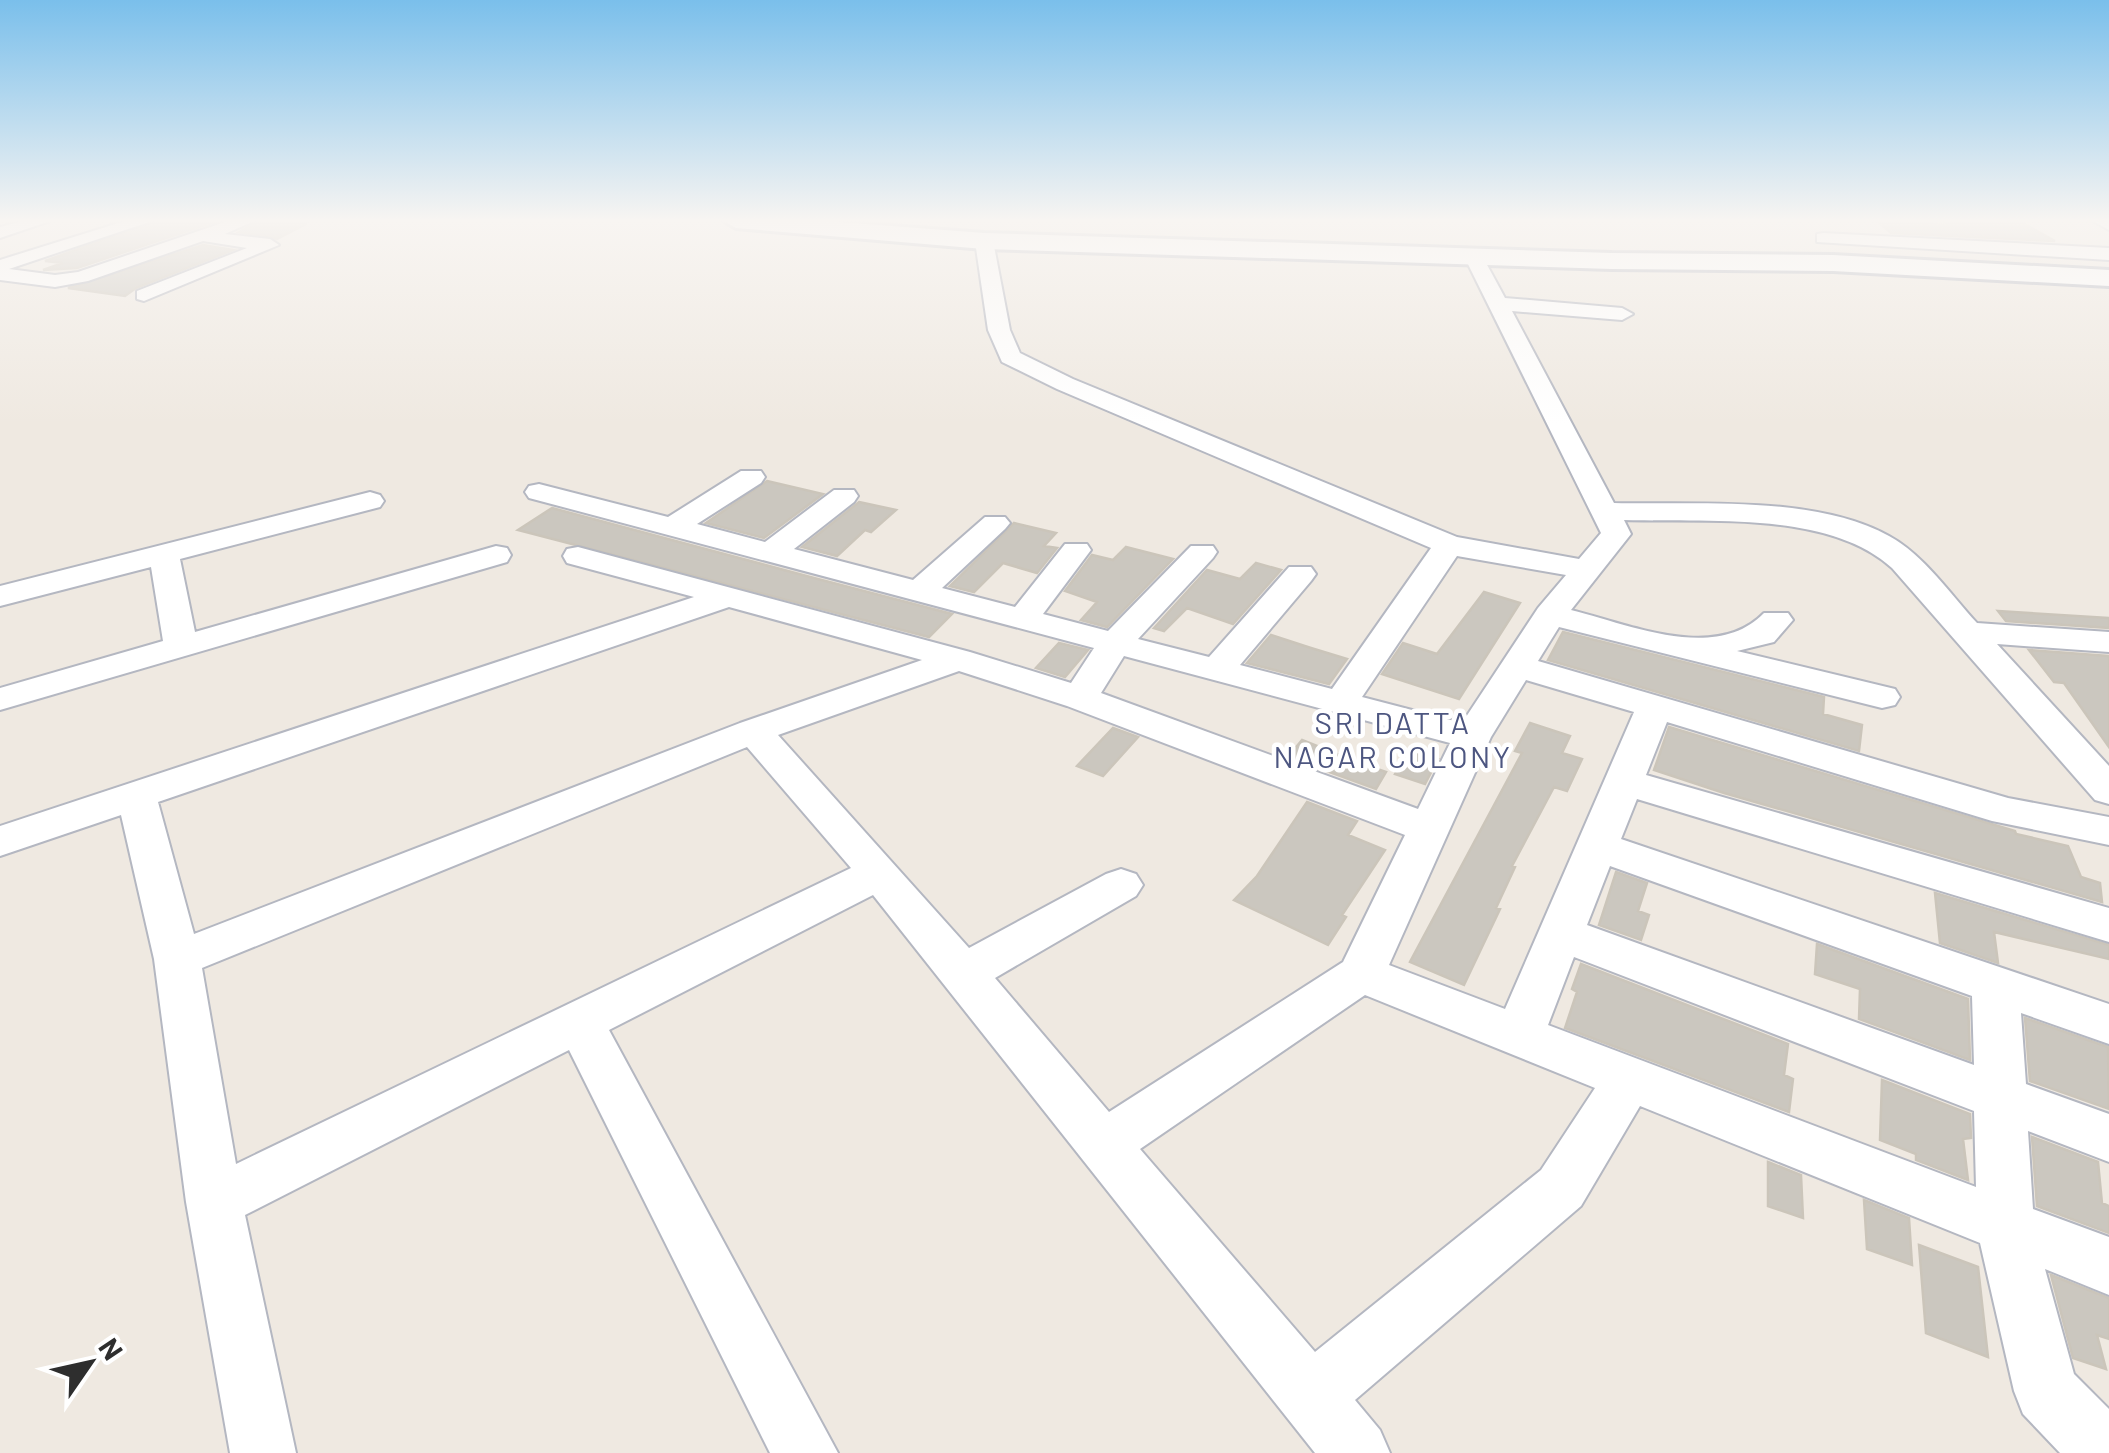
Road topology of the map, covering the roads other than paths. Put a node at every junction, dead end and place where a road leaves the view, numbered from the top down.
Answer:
1 (160, 289) edge
2 (992, 289) edge
3 (1490, 289) edge
4 (144, 295) dead end
5 (1498, 304) junction
6 (1622, 314) dead end
7 (751, 476) dead end
8 (539, 492) dead end
9 (844, 496) dead end
10 (370, 502) dead end
11 (1604, 511) junction
12 (995, 523) dead end
13 (673, 527) junction
14 (1449, 544) junction
15 (1076, 550) dead end
16 (1202, 552) dead end
17 (164, 553) junction
18 (770, 553) junction
19 (496, 556) dead end
20 (578, 556) dead end
21 (1587, 570) junction
22 (1300, 574) dead end
23 (918, 592) junction
24 (0, 596) edge
25 (727, 597) junction
26 (1550, 615) junction
27 (1022, 619) junction
28 (1776, 620) dead end
29 (1966, 632) junction
30 (2109, 642) edge
31 (1115, 643) junction
32 (181, 646) junction
33 (1692, 650) junction
34 (958, 659) junction
35 (1518, 666) junction
36 (1217, 670) junction
37 (1882, 696) dead end
38 (0, 698) edge
39 (1080, 698) junction
40 (1340, 703) junction
41 (1655, 706) junction
42 (753, 732) junction
43 (1472, 737) junction
44 (1623, 782) junction
45 (2109, 791) edge
46 (136, 795) junction
47 (1430, 829) junction
48 (2109, 831) edge
49 (0, 841) edge
50 (1597, 846) junction
51 (880, 874) junction
52 (1121, 885) dead end
53 (2109, 925) edge
54 (1561, 934) junction
55 (177, 959) junction
56 (963, 974) junction
57 (1360, 974) junction
58 (1996, 985) junction
59 (579, 1021) junction
60 (2109, 1024) edge
61 (1519, 1036) junction
62 (1629, 1078) junction
63 (2002, 1100) junction
64 (2109, 1138) edge
65 (1105, 1143) junction
66 (214, 1202) junction
67 (2005, 1226) junction
68 (2109, 1266) edge
69 (1310, 1397) junction
70 (2109, 1452) edge
71 (264, 1453) edge
72 (805, 1453) edge
73 (1357, 1453) edge

1 - 4 street
2 - 14 street
3 - 5 street
5 - 6 street
5 - 11 street
7 - 13 street
8 - 13 street
9 - 18 street
10 - 17 street
11 - 21 street
11 - 29 street
12 - 23 street
13 - 18 street
14 - 21 street
14 - 40 street
15 - 27 street
16 - 31 street
17 - 24 street
17 - 32 street
18 - 23 street
19 - 32 street
20 - 25 street
21 - 26 street
22 - 36 street
23 - 27 street
25 - 34 street
25 - 46 street
26 - 33 street
26 - 35 street
27 - 31 street
28 - 33 street
29 - 30 street
29 - 45 street
31 - 36 street
31 - 39 street
32 - 38 street
33 - 37 street
34 - 39 street
34 - 42 street
35 - 41 street
35 - 43 street
36 - 40 street
39 - 47 street
40 - 43 street
41 - 44 street
41 - 48 street
42 - 51 street
42 - 55 street
43 - 47 street
44 - 50 street
44 - 53 street
46 - 49 street
46 - 55 street
47 - 57 street
50 - 54 street
50 - 58 street
51 - 56 street
51 - 59 street
52 - 56 street
54 - 61 street
54 - 63 street
55 - 66 street
56 - 65 street
57 - 61 street
57 - 65 street
58 - 60 street
58 - 63 street
59 - 66 street
59 - 72 street
61 - 62 street
62 - 67 street
62 - 69 street
63 - 64 street
63 - 67 street
65 - 69 street
66 - 71 street
67 - 68 street
67 - 70 street
69 - 73 street

